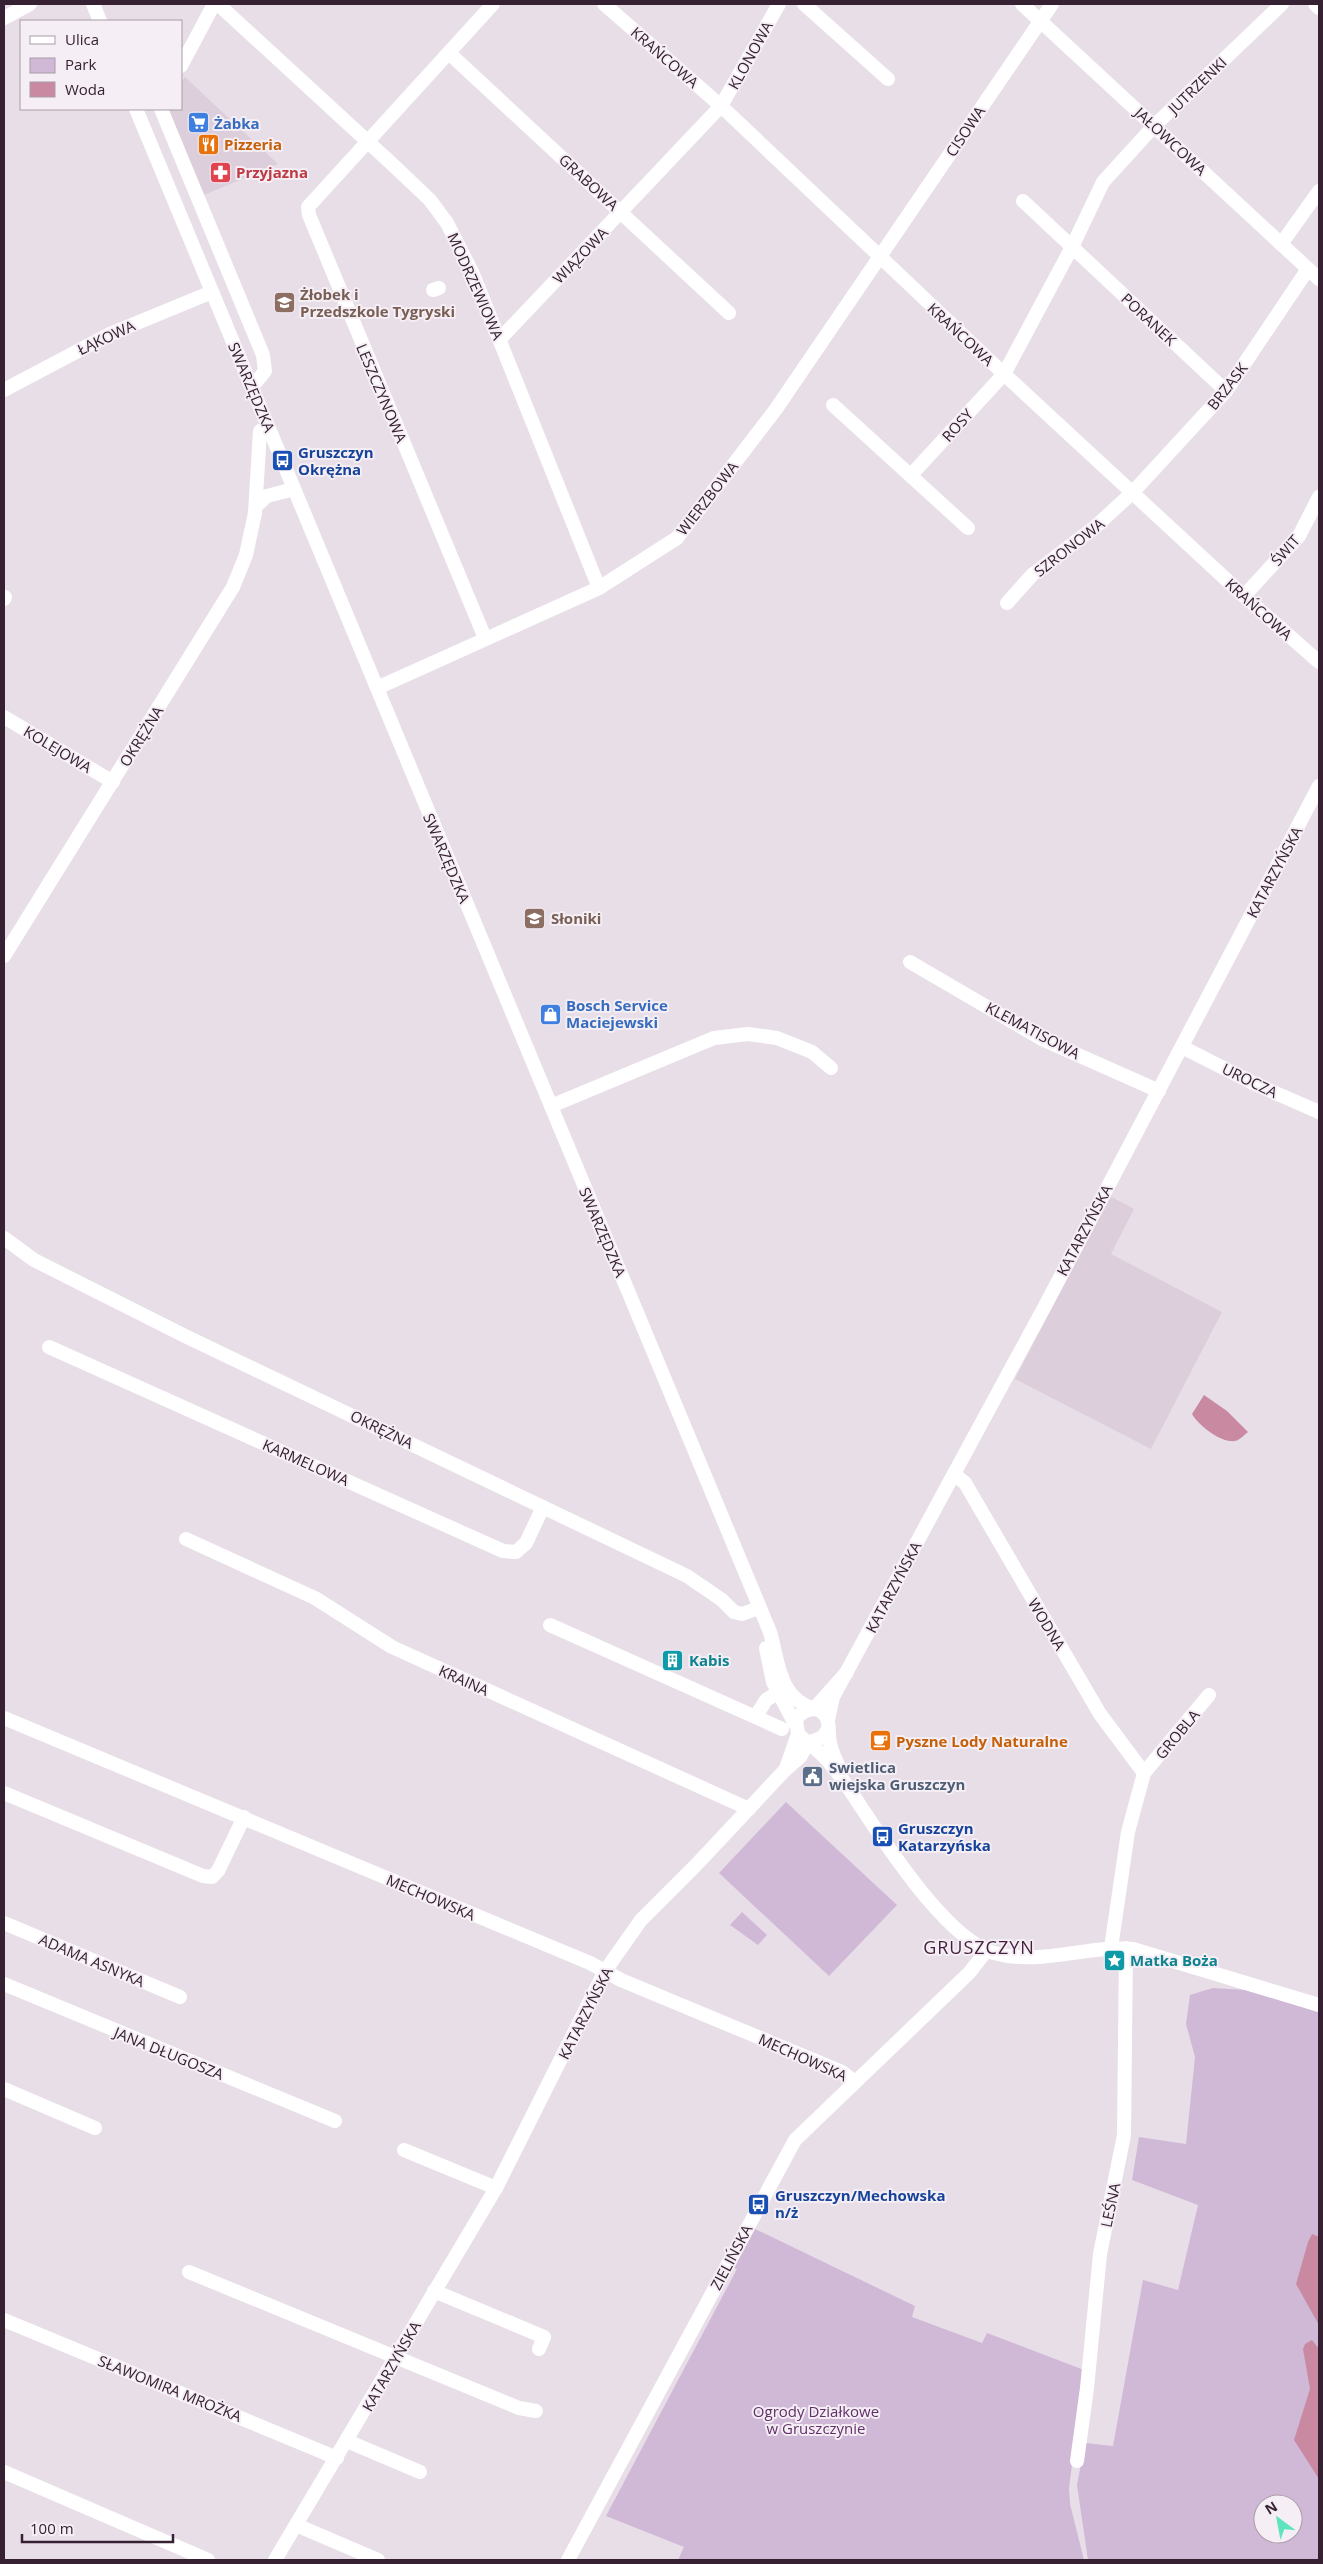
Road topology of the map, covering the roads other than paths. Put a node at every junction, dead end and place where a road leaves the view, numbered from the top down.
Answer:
1 (30, 4) edge
2 (93, 4) edge
3 (214, 4) edge
4 (218, 4) edge
5 (493, 4) edge
6 (604, 4) edge
7 (779, 4) edge
8 (804, 4) edge
9 (1022, 4) edge
10 (1052, 4) edge
11 (1282, 4) edge
12 (1315, 4) edge
13 (1319, 8) edge
14 (4, 18) edge
15 (100, 20) edge
16 (1041, 21) junction
17 (449, 53) junction
18 (182, 64) edge
19 (888, 79) dead end
20 (721, 106) junction
21 (161, 110) edge
22 (138, 112) edge
23 (1154, 126) junction
24 (367, 141) junction
25 (1319, 191) edge
26 (1023, 202) dead end
27 (621, 212) junction
28 (1281, 244) junction
29 (1072, 247) junction
30 (879, 257) junction
31 (1308, 269) junction
32 (1319, 279) edge
33 (212, 292) junction
34 (729, 312) dead end
35 (252, 330) junction
36 (232, 339) junction
37 (500, 339) junction
38 (1004, 374) junction
39 (250, 384) junction
40 (4, 390) edge
41 (1226, 391) junction
42 (833, 405) dead end
43 (268, 428) junction
44 (911, 476) junction
45 (294, 489) junction
46 (1133, 492) junction
47 (1319, 498) edge
48 (256, 506) junction
49 (968, 528) dead end
50 (599, 588) junction
51 (1244, 596) junction
52 (1007, 603) dead end
53 (484, 638) junction
54 (1319, 662) edge
55 (377, 688) junction
56 (4, 717) edge
57 (112, 782) junction
58 (1319, 786) edge
59 (4, 956) edge
60 (910, 962) dead end
61 (1182, 1047) junction
62 (831, 1068) dead end
63 (1159, 1091) junction
64 (551, 1106) junction
65 (1319, 1112) edge
66 (4, 1238) edge
67 (49, 1347) dead end
68 (954, 1474) junction
69 (543, 1507) junction
70 (186, 1539) dead end
71 (758, 1608) junction
72 (550, 1625) dead end
73 (847, 1672) junction
74 (782, 1690) junction
75 (1209, 1695) dead end
76 (814, 1709) junction
77 (756, 1716) junction
78 (4, 1718) edge
79 (828, 1725) junction
80 (796, 1732) junction
81 (1144, 1773) junction
82 (845, 1782) junction
83 (4, 1793) edge
84 (749, 1809) junction
85 (244, 1817) junction
86 (4, 1923) edge
87 (1111, 1948) junction
88 (1126, 1948) junction
89 (988, 1950) junction
90 (605, 1971) junction
91 (4, 1984) edge
92 (180, 1997) dead end
93 (1319, 2005) edge
94 (855, 2082) junction
95 (4, 2090) edge
96 (335, 2121) dead end
97 (95, 2128) dead end
98 (404, 2150) dead end
99 (496, 2188) junction
100 (189, 2272) dead end
101 (434, 2291) junction
102 (4, 2320) edge
103 (539, 2349) dead end
104 (396, 2356) junction
105 (536, 2411) dead end
106 (347, 2441) junction
107 (337, 2458) junction
108 (1077, 2460) dead end
109 (4, 2472) edge
110 (420, 2472) dead end
111 (296, 2525) junction
112 (208, 2560) edge
113 (274, 2560) edge
114 (378, 2560) edge
115 (568, 2560) edge

1 - 14 street
2 - 15 street
3 - 18 street
4 - 24 street, MODRZEWIOWA
5 - 17 street, LESZCZYNOWA
6 - 20 street, KRAŃCOWA
7 - 20 street, KLONOWA
8 - 19 street
9 - 16 street, JAŁOWCOWA
10 - 16 street, CISOWA
11 - 23 street, JUTRZENKI
12 - 13 street
16 - 23 street, JAŁOWCOWA
16 - 30 street, CISOWA
17 - 24 street, LESZCZYNOWA
17 - 27 street, GRABOWA
20 - 27 street, WIĄZOWA
20 - 30 street, KRAŃCOWA
21 - 35 street
22 - 33 street, SWARZĘDZKA
23 - 28 street, JAŁOWCOWA
23 - 29 street, JUTRZENKI
24 - 37 street, MODRZEWIOWA
24 - 53 street, LESZCZYNOWA
25 - 28 street
26 - 29 street
27 - 34 street, GRABOWA
27 - 37 street, WIĄZOWA
28 - 31 street, JAŁOWCOWA
29 - 38 street, JUTRZENKI
29 - 41 street, PORANEK
30 - 38 street, KRAŃCOWA
30 - 50 street, WIERZBOWA
31 - 32 street, JAŁOWCOWA
31 - 41 street, BRZASK
33 - 36 street, SWARZĘDZKA
33 - 40 street, ŁĄKOWA
35 - 36 street
35 - 39 street
36 - 39 street, SWARZĘDZKA
37 - 50 street, MODRZEWIOWA
38 - 44 street, ROSY
38 - 46 street, KRAŃCOWA
39 - 43 street, SWARZĘDZKA
41 - 46 street, BRZASK
42 - 44 street
43 - 45 street, SWARZĘDZKA
43 - 48 street, OKRĘŻNA
44 - 49 street
45 - 48 street
45 - 55 street, SWARZĘDZKA
46 - 51 street, KRAŃCOWA
46 - 52 street, SZRONOWA
47 - 51 street, ŚWIT
48 - 57 street, OKRĘŻNA
50 - 53 street, WIERZBOWA
51 - 54 street, KRAŃCOWA
53 - 55 street, WIERZBOWA
55 - 64 street, SWARZĘDZKA
56 - 57 street, KOLEJOWA
57 - 59 street, OKRĘŻNA
58 - 61 street, KATARZYŃSKA
60 - 63 street, KLEMATISOWA
61 - 63 street, KATARZYŃSKA
61 - 65 street, UROCZA
62 - 64 street
63 - 68 street, KATARZYŃSKA
64 - 71 street, SWARZĘDZKA
66 - 69 street, OKRĘŻNA
67 - 69 street, KARMELOWA
68 - 73 street, KATARZYŃSKA
68 - 81 street, WODNA
69 - 71 street, OKRĘŻNA
70 - 84 street, KRAINA
71 - 74 street, SWARZĘDZKA
72 - 77 street
73 - 76 street, KATARZYŃSKA
73 - 79 street, KATARZYŃSKA
74 - 76 street
74 - 77 street
74 - 80 street, SWARZĘDZKA
75 - 81 street, GROBLA
76 - 79 street
76 - 80 street, KATARZYŃSKA
77 - 80 street
78 - 85 street, MECHOWSKA
79 - 80 street
79 - 82 street, SWARZĘDZKA
80 - 82 street, SWARZĘDZKA
80 - 84 street, KATARZYŃSKA
81 - 87 street
82 - 89 street, SWARZĘDZKA
83 - 85 street
84 - 90 street, KATARZYŃSKA
85 - 90 street, MECHOWSKA
86 - 92 street, ADAMA ASNYKA
87 - 88 street, SWARZĘDZKA
87 - 89 street, SWARZĘDZKA
88 - 93 street, SWARZĘDZKA
88 - 108 street, LEŚNA
89 - 94 street, ZIELIŃSKA
90 - 94 street, MECHOWSKA
90 - 99 street, KATARZYŃSKA
91 - 96 street, JANA DŁUGOSZA
94 - 115 street, ZIELIŃSKA
95 - 97 street
98 - 99 street
99 - 101 street, KATARZYŃSKA
100 - 104 street
101 - 103 street
101 - 104 street, KATARZYŃSKA
102 - 107 street, SŁAWOMIRA MROŻKA
104 - 105 street
104 - 106 street, KATARZYŃSKA
106 - 107 street, KATARZYŃSKA
106 - 110 street
107 - 111 street, KATARZYŃSKA
109 - 112 street
111 - 113 street, KATARZYŃSKA
111 - 114 street

